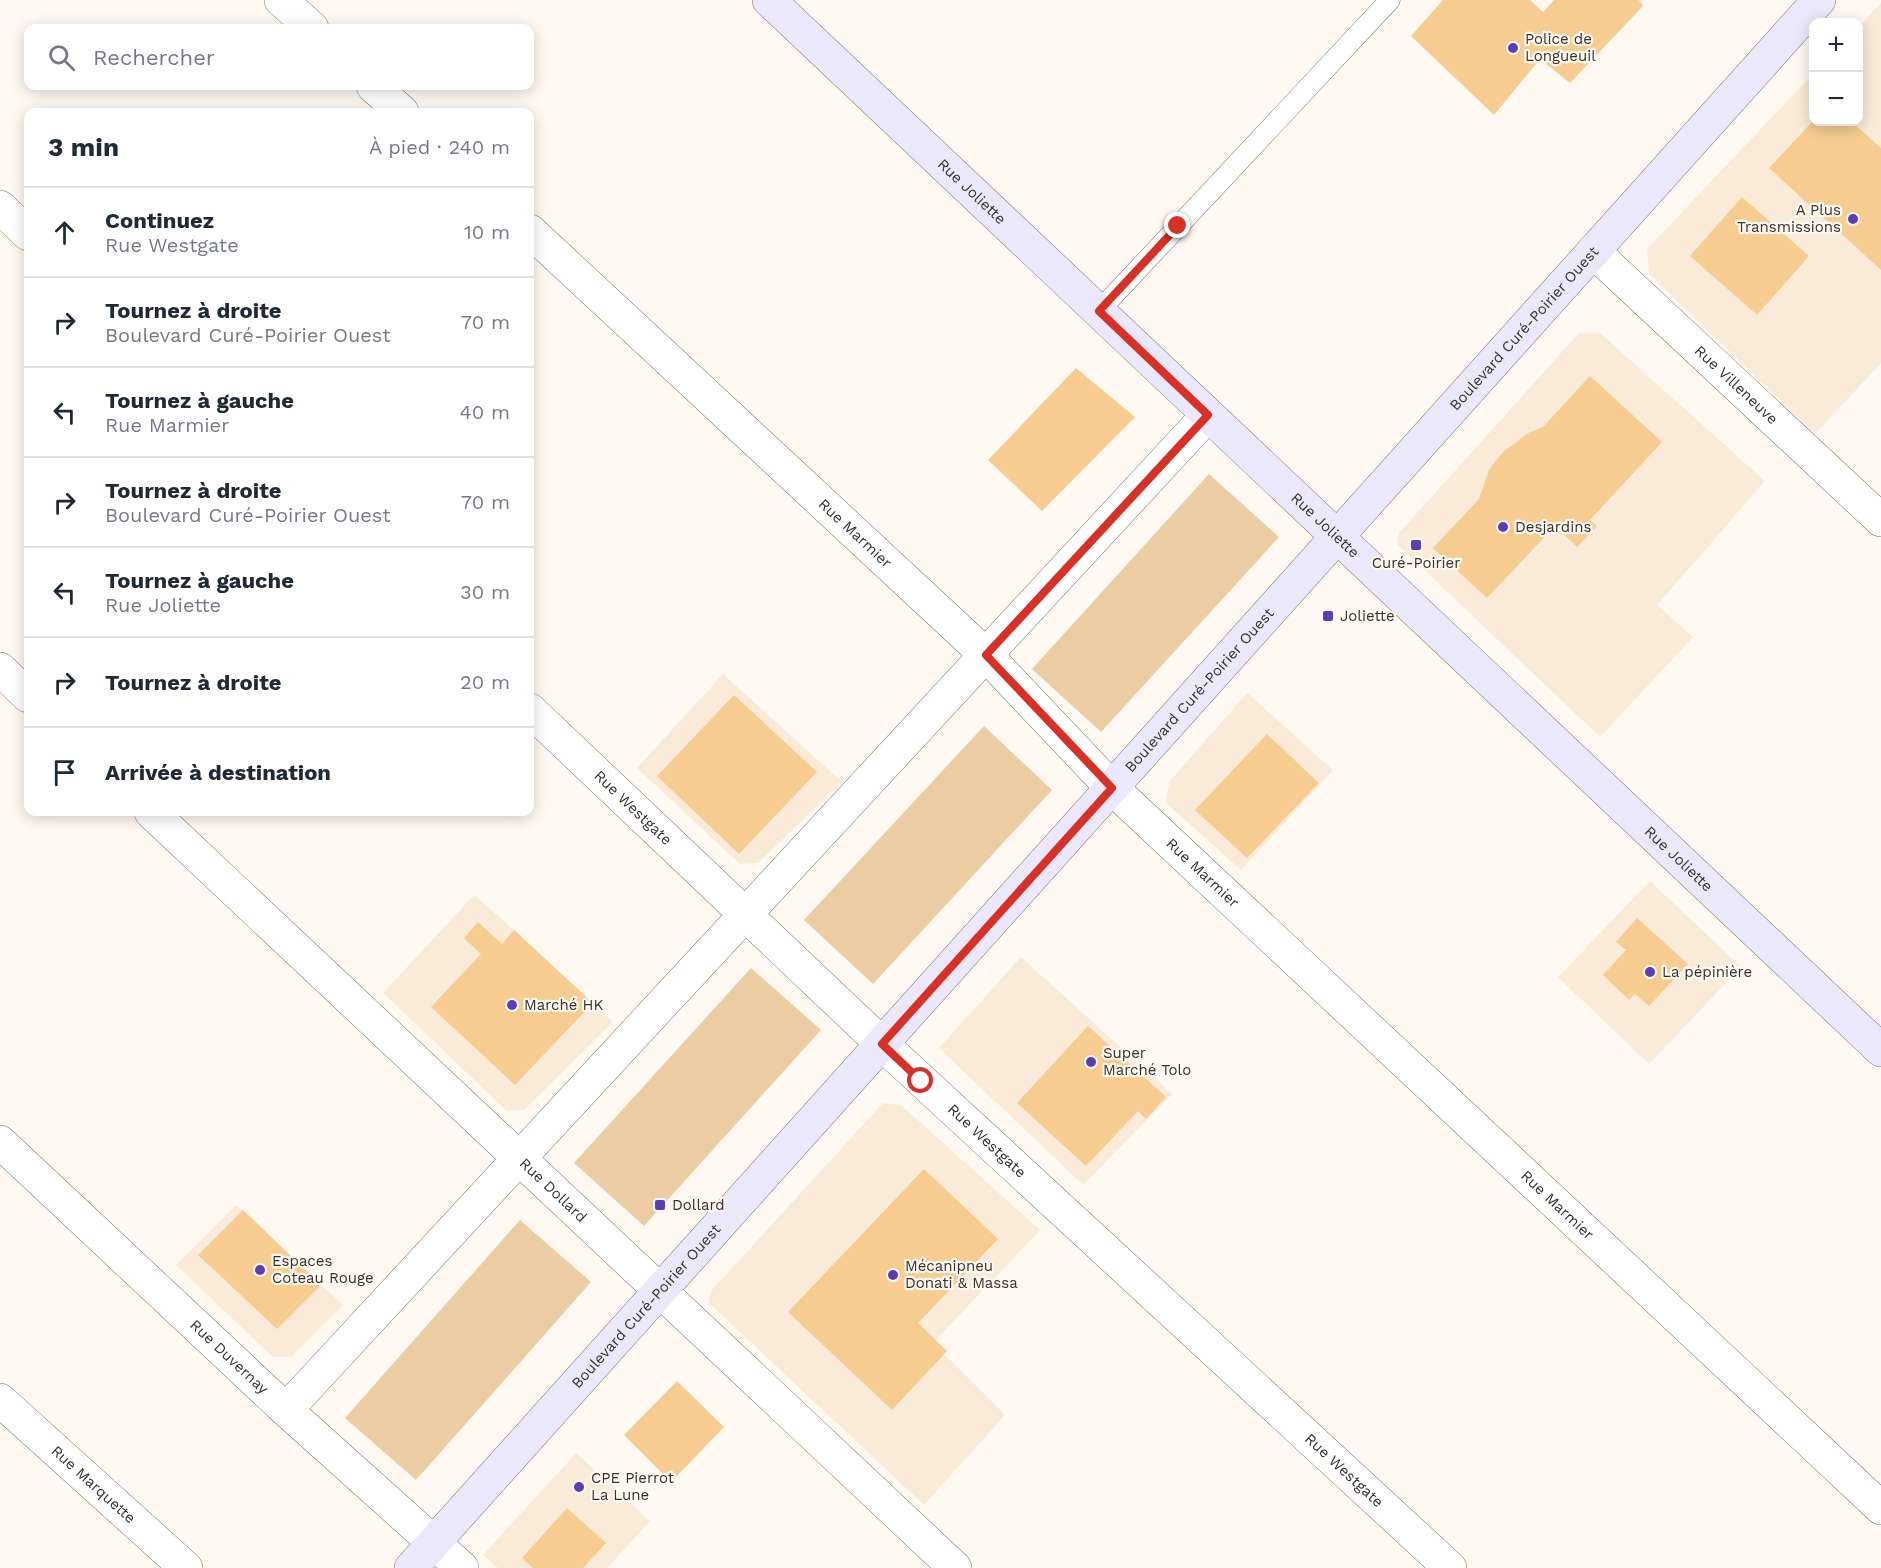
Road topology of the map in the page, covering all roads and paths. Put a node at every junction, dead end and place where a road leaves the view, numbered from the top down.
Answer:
1 (281, 0) edge
2 (768, 0) edge
3 (1390, 0) edge
4 (1819, 0) edge
5 (308, 24) edge
6 (377, 90) edge
7 (398, 108) edge
8 (0, 207) edge
9 (24, 230) edge
10 (534, 235) edge
11 (1593, 251) junction
12 (1099, 311) junction
13 (1208, 415) junction
14 (1881, 519) edge
15 (1337, 536) junction
16 (986, 655) junction
17 (0, 669) edge
18 (24, 692) edge
19 (534, 714) edge
20 (1112, 788) junction
21 (155, 816) edge
22 (745, 914) junction
23 (882, 1044) junction
24 (1881, 1050) edge
25 (0, 1142) edge
26 (519, 1158) junction
27 (660, 1291) junction
28 (0, 1400) edge
29 (286, 1410) junction
30 (1881, 1508) edge
31 (434, 1543) junction
32 (186, 1568) edge
33 (411, 1568) edge
34 (462, 1568) edge
35 (955, 1568) edge
36 (1450, 1568) edge

1 - 5 street
2 - 12 main road, Rue Joliette
3 - 12 lane
4 - 11 main road, Boulevard Curé-Poirier Ouest
6 - 7 street
8 - 9 street
10 - 16 street, Rue Marmier
11 - 14 street, Rue Villeneuve
11 - 15 main road, Boulevard Curé-Poirier Ouest
12 - 13 main road, Rue Joliette
13 - 15 main road, Rue Joliette
13 - 16 street
15 - 20 main road, Boulevard Curé-Poirier Ouest
15 - 24 main road, Rue Joliette
16 - 20 street, Rue Marmier
16 - 22 street
17 - 18 street
19 - 22 street, Rue Westgate
20 - 23 main road, Boulevard Curé-Poirier Ouest
20 - 30 street, Rue Marmier
21 - 26 street, Rue Dollard
22 - 23 street, Rue Westgate
22 - 26 street
23 - 27 main road, Boulevard Curé-Poirier Ouest
23 - 36 street, Rue Westgate
25 - 29 street, Rue Duvernay
26 - 27 street, Rue Dollard
26 - 29 street
27 - 31 main road, Boulevard Curé-Poirier Ouest
27 - 35 street, Rue Dollard
28 - 32 street, Rue Marquette
29 - 31 street, Rue Duvernay
31 - 33 main road, Boulevard Curé-Poirier Ouest
31 - 34 street, Rue Duvernay

